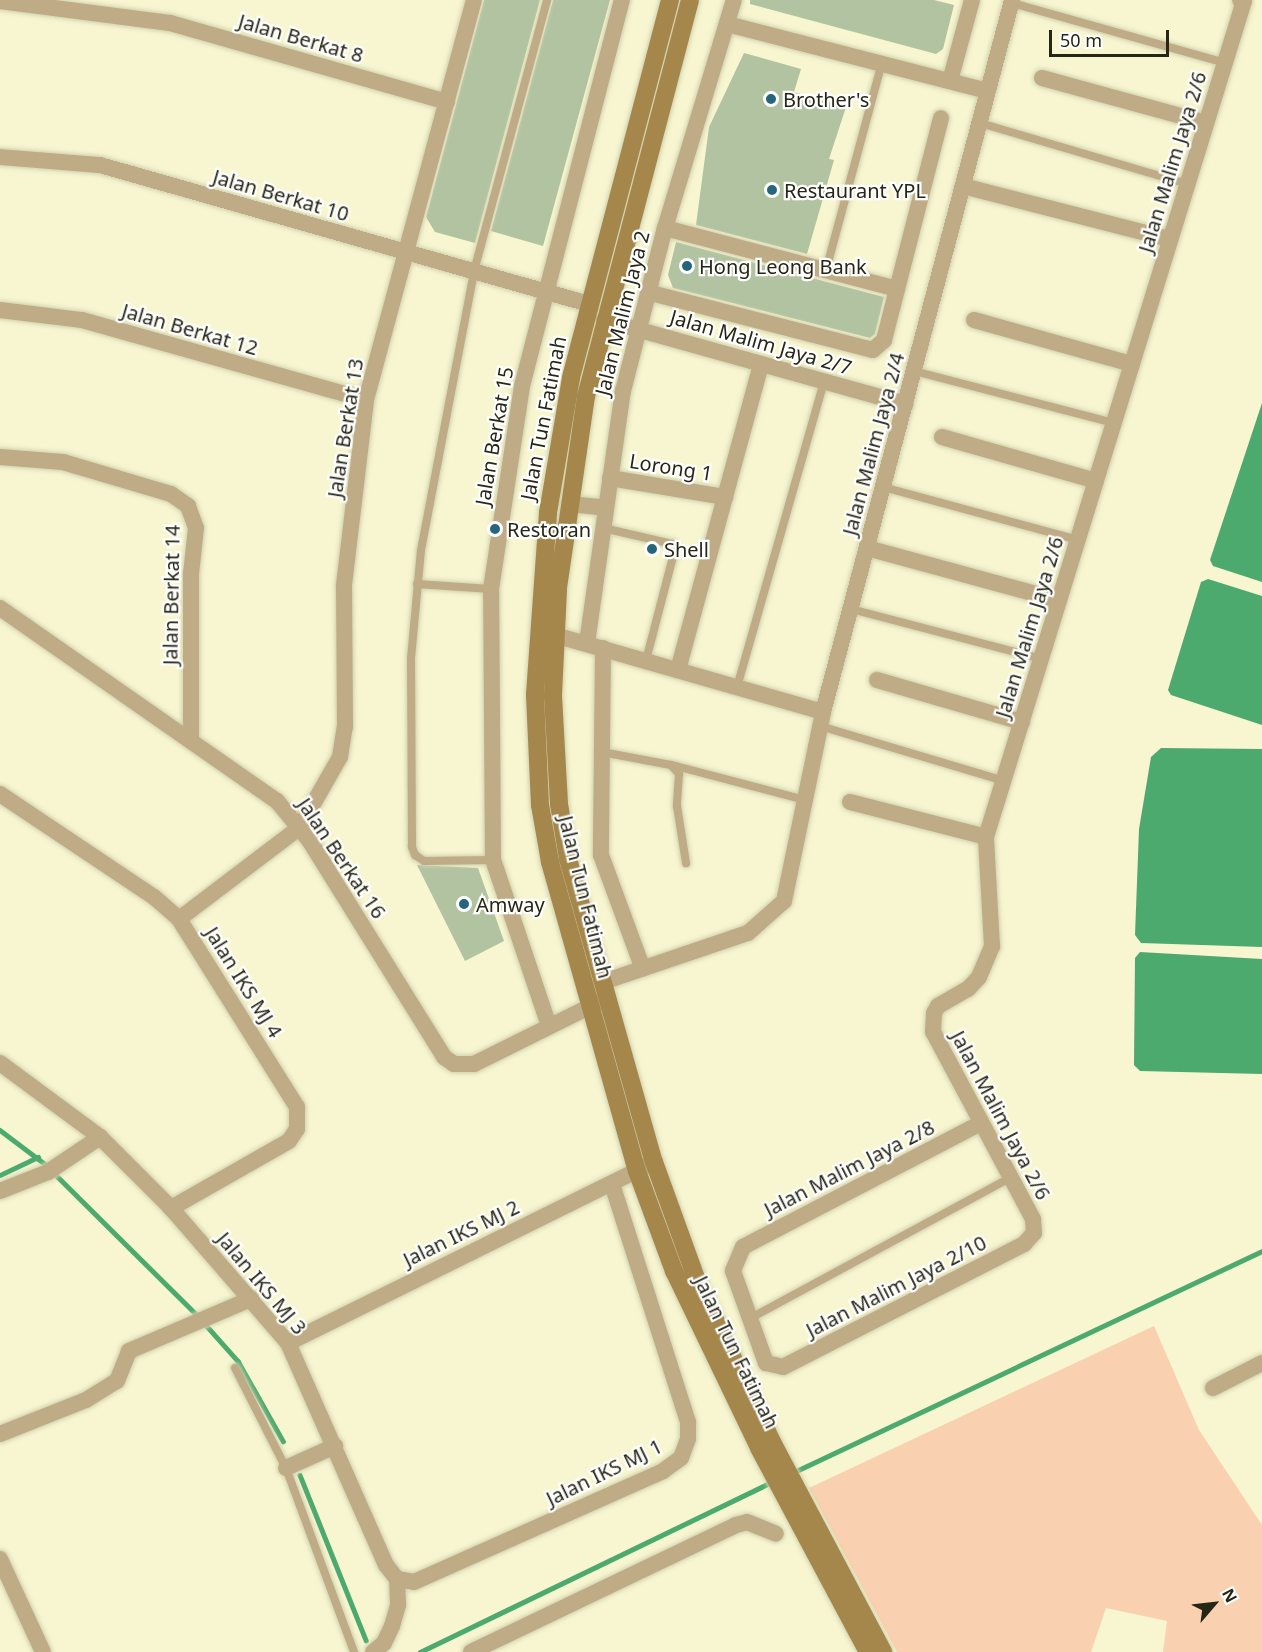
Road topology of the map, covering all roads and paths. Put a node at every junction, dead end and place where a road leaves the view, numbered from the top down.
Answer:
1 (474, 0) edge
2 (547, 0) edge
3 (622, 0) edge
4 (670, 0) edge
5 (690, 0) edge
6 (734, 0) edge
7 (972, 0) edge
8 (0, 1) edge
9 (1012, 1) edge
10 (1242, 1) edge
11 (727, 24) junction
12 (882, 63) junction
13 (1225, 63) junction
14 (1042, 78) dead end
15 (950, 81) junction
16 (988, 91) junction
17 (447, 102) junction
18 (941, 118) dead end
19 (980, 123) junction
20 (1206, 123) junction
21 (0, 157) edge
22 (1187, 184) junction
23 (963, 186) junction
24 (665, 228) junction
25 (1170, 239) junction
26 (406, 252) junction
27 (826, 270) junction
28 (474, 271) junction
29 (897, 289) junction
30 (651, 293) junction
31 (548, 294) junction
32 (589, 304) junction
33 (0, 310) edge
34 (604, 320) junction
35 (974, 320) dead end
36 (640, 330) junction
37 (761, 364) junction
38 (1132, 364) junction
39 (914, 371) junction
40 (824, 382) junction
41 (366, 400) junction
42 (905, 404) junction
43 (1114, 423) junction
44 (942, 437) dead end
45 (0, 457) edge
46 (610, 478) junction
47 (1096, 481) junction
48 (883, 487) junction
49 (725, 497) junction
50 (570, 504) junction
51 (606, 508) junction
52 (603, 528) junction
53 (1078, 540) junction
54 (867, 548) junction
55 (417, 584) junction
56 (491, 589) junction
57 (1059, 600) junction
58 (0, 608) edge
59 (850, 609) junction
60 (537, 631) junction
61 (556, 634) junction
62 (587, 643) junction
63 (603, 648) junction
64 (1041, 659) junction
65 (645, 660) junction
66 (678, 670) junction
67 (877, 680) dead end
68 (737, 687) junction
69 (822, 719) junction
70 (1022, 722) junction
71 (191, 738) junction
72 (602, 752) junction
73 (671, 765) junction
74 (1004, 781) junction
75 (0, 794) edge
76 (805, 800) junction
77 (850, 802) dead end
78 (300, 827) junction
79 (986, 837) junction
80 (493, 860) junction
81 (686, 863) dead end
82 (784, 901) joint
83 (179, 919) junction
84 (643, 969) junction
85 (601, 995) junction
86 (549, 1026) junction
87 (0, 1063) edge
88 (981, 1124) junction
89 (100, 1137) junction
90 (654, 1162) junction
91 (637, 1171) junction
92 (1010, 1178) junction
93 (612, 1184) junction
94 (0, 1191) edge
95 (171, 1208) junction
96 (1034, 1233) joint
97 (251, 1299) junction
98 (749, 1319) junction
99 (288, 1343) junction
100 (235, 1368) dead end
101 (1260, 1368) edge
102 (1213, 1388) dead end
103 (0, 1434) edge
104 (765, 1445) junction
105 (335, 1446) junction
106 (286, 1468) junction
107 (792, 1497) junction
108 (776, 1534) dead end
109 (0, 1559) edge
110 (405, 1581) junction
111 (43, 1652) edge
112 (354, 1652) edge
113 (372, 1652) edge
114 (471, 1652) edge
115 (868, 1652) edge
116 (883, 1652) edge

1 - 17 street, Jalan Berkat 13
2 - 28 lane
3 - 31 street, Jalan Berkat 15
4 - 32 main road, Jalan Tun Fatimah
5 - 34 main road, Jalan Tun Fatimah
6 - 11 street, Jalan Malim Jaya 2
7 - 15 street
8 - 17 street, Jalan Berkat 8
9 - 13 lane
9 - 16 street, Jalan Malim Jaya 2/4
10 - 13 street, Jalan Malim Jaya 2/6
11 - 12 street
11 - 24 street, Jalan Malim Jaya 2
12 - 15 street
12 - 27 lane
13 - 20 street, Jalan Malim Jaya 2/6
14 - 20 street
15 - 16 street
16 - 19 street, Jalan Malim Jaya 2/4
17 - 26 street, Jalan Berkat 13
18 - 29 street
19 - 22 lane
19 - 23 street, Jalan Malim Jaya 2/4
20 - 22 street, Jalan Malim Jaya 2/6
21 - 26 street, Jalan Berkat 10
22 - 25 street, Jalan Malim Jaya 2/6
23 - 25 street
23 - 39 street, Jalan Malim Jaya 2/4
24 - 27 street
24 - 30 street, Jalan Malim Jaya 2
25 - 38 street, Jalan Malim Jaya 2/6
26 - 28 street, Jalan Berkat 10
26 - 41 street, Jalan Berkat 13
27 - 29 street
28 - 31 street, Jalan Berkat 10
28 - 55 lane
29 - 30 street
30 - 36 street, Jalan Malim Jaya 2
31 - 32 street, Jalan Berkat 10
31 - 56 street, Jalan Berkat 15
32 - 60 main road, Jalan Tun Fatimah
33 - 41 street, Jalan Berkat 12
34 - 36 street, Jalan Malim Jaya 2/7
34 - 50 main road, Jalan Tun Fatimah
35 - 38 street
36 - 37 street, Jalan Malim Jaya 2/7
36 - 46 street, Jalan Malim Jaya 2
37 - 40 street, Jalan Malim Jaya 2/7
37 - 49 street
38 - 43 street, Jalan Malim Jaya 2/6
39 - 42 street, Jalan Malim Jaya 2/4
39 - 43 lane
40 - 42 street, Jalan Malim Jaya 2/7
40 - 68 lane
41 - 78 street, Jalan Berkat 13
42 - 48 street, Jalan Malim Jaya 2/4
43 - 47 street, Jalan Malim Jaya 2/6
44 - 47 street
45 - 71 street, Jalan Berkat 14
46 - 49 street, Lorong 1
46 - 51 street, Jalan Malim Jaya 2
47 - 53 street, Jalan Malim Jaya 2/6
48 - 53 lane
48 - 54 street, Jalan Malim Jaya 2/4
49 - 66 street
50 - 51 street
50 - 61 main road, Jalan Tun Fatimah
51 - 52 street, Jalan Malim Jaya 2
52 - 62 street, Jalan Malim Jaya 2
52 - 65 lane
53 - 57 street, Jalan Malim Jaya 2/6
54 - 57 street
54 - 59 street, Jalan Malim Jaya 2/4
55 - 56 lane
55 - 80 lane
56 - 80 street, Jalan Berkat 15
57 - 64 street, Jalan Malim Jaya 2/6
58 - 71 street, Jalan Berkat 16
59 - 64 lane
59 - 69 street, Jalan Malim Jaya 2/4
60 - 61 street
60 - 85 main road, Jalan Tun Fatimah
61 - 62 street
61 - 85 main road, Jalan Tun Fatimah
62 - 63 street
63 - 65 street
63 - 72 street
64 - 70 street, Jalan Malim Jaya 2/6
65 - 66 street
66 - 68 street
67 - 70 street
68 - 69 street
69 - 74 lane
69 - 76 street, Jalan Malim Jaya 2/4
70 - 74 street, Jalan Malim Jaya 2/6
71 - 78 street, Jalan Berkat 16
72 - 73 lane
72 - 84 street
73 - 76 lane
73 - 81 lane
74 - 79 street, Jalan Malim Jaya 2/6
75 - 83 street, Jalan IKS MJ 4
76 - 82 street, Jalan Malim Jaya 2/4
77 - 79 street
78 - 83 street
78 - 86 street, Jalan Berkat 16
79 - 88 street, Jalan Malim Jaya 2/6
80 - 86 street, Jalan Berkat 15
82 - 84 street, Jalan Berkat 16
83 - 95 street, Jalan IKS MJ 4
84 - 85 street, Jalan Berkat 16
85 - 86 street, Jalan Berkat 16
85 - 90 main road, Jalan Tun Fatimah
85 - 91 main road, Jalan Tun Fatimah
87 - 89 street, Jalan IKS MJ 3
88 - 92 street, Jalan Malim Jaya 2/6
88 - 98 street, Jalan Malim Jaya 2/8
89 - 94 street
89 - 95 street, Jalan IKS MJ 3
90 - 91 street, Jalan IKS MJ 2
90 - 104 main road, Jalan Tun Fatimah
91 - 93 street, Jalan IKS MJ 2
91 - 104 main road, Jalan Tun Fatimah
92 - 96 street, Jalan Malim Jaya 2/6
92 - 98 lane
93 - 99 street, Jalan IKS MJ 2
93 - 110 street, Jalan IKS MJ 1
95 - 97 street, Jalan IKS MJ 3
96 - 98 street, Jalan Malim Jaya 2/10
97 - 99 street, Jalan IKS MJ 3
97 - 103 street
99 - 105 street, Jalan IKS MJ 3
100 - 106 lane
101 - 102 street
104 - 107 main road, Jalan Tun Fatimah
105 - 106 street
105 - 110 street, Jalan IKS MJ 3
106 - 112 lane
107 - 115 main road, Jalan Tun Fatimah
107 - 116 main road, Jalan Tun Fatimah
108 - 114 street
109 - 111 street
110 - 113 street

